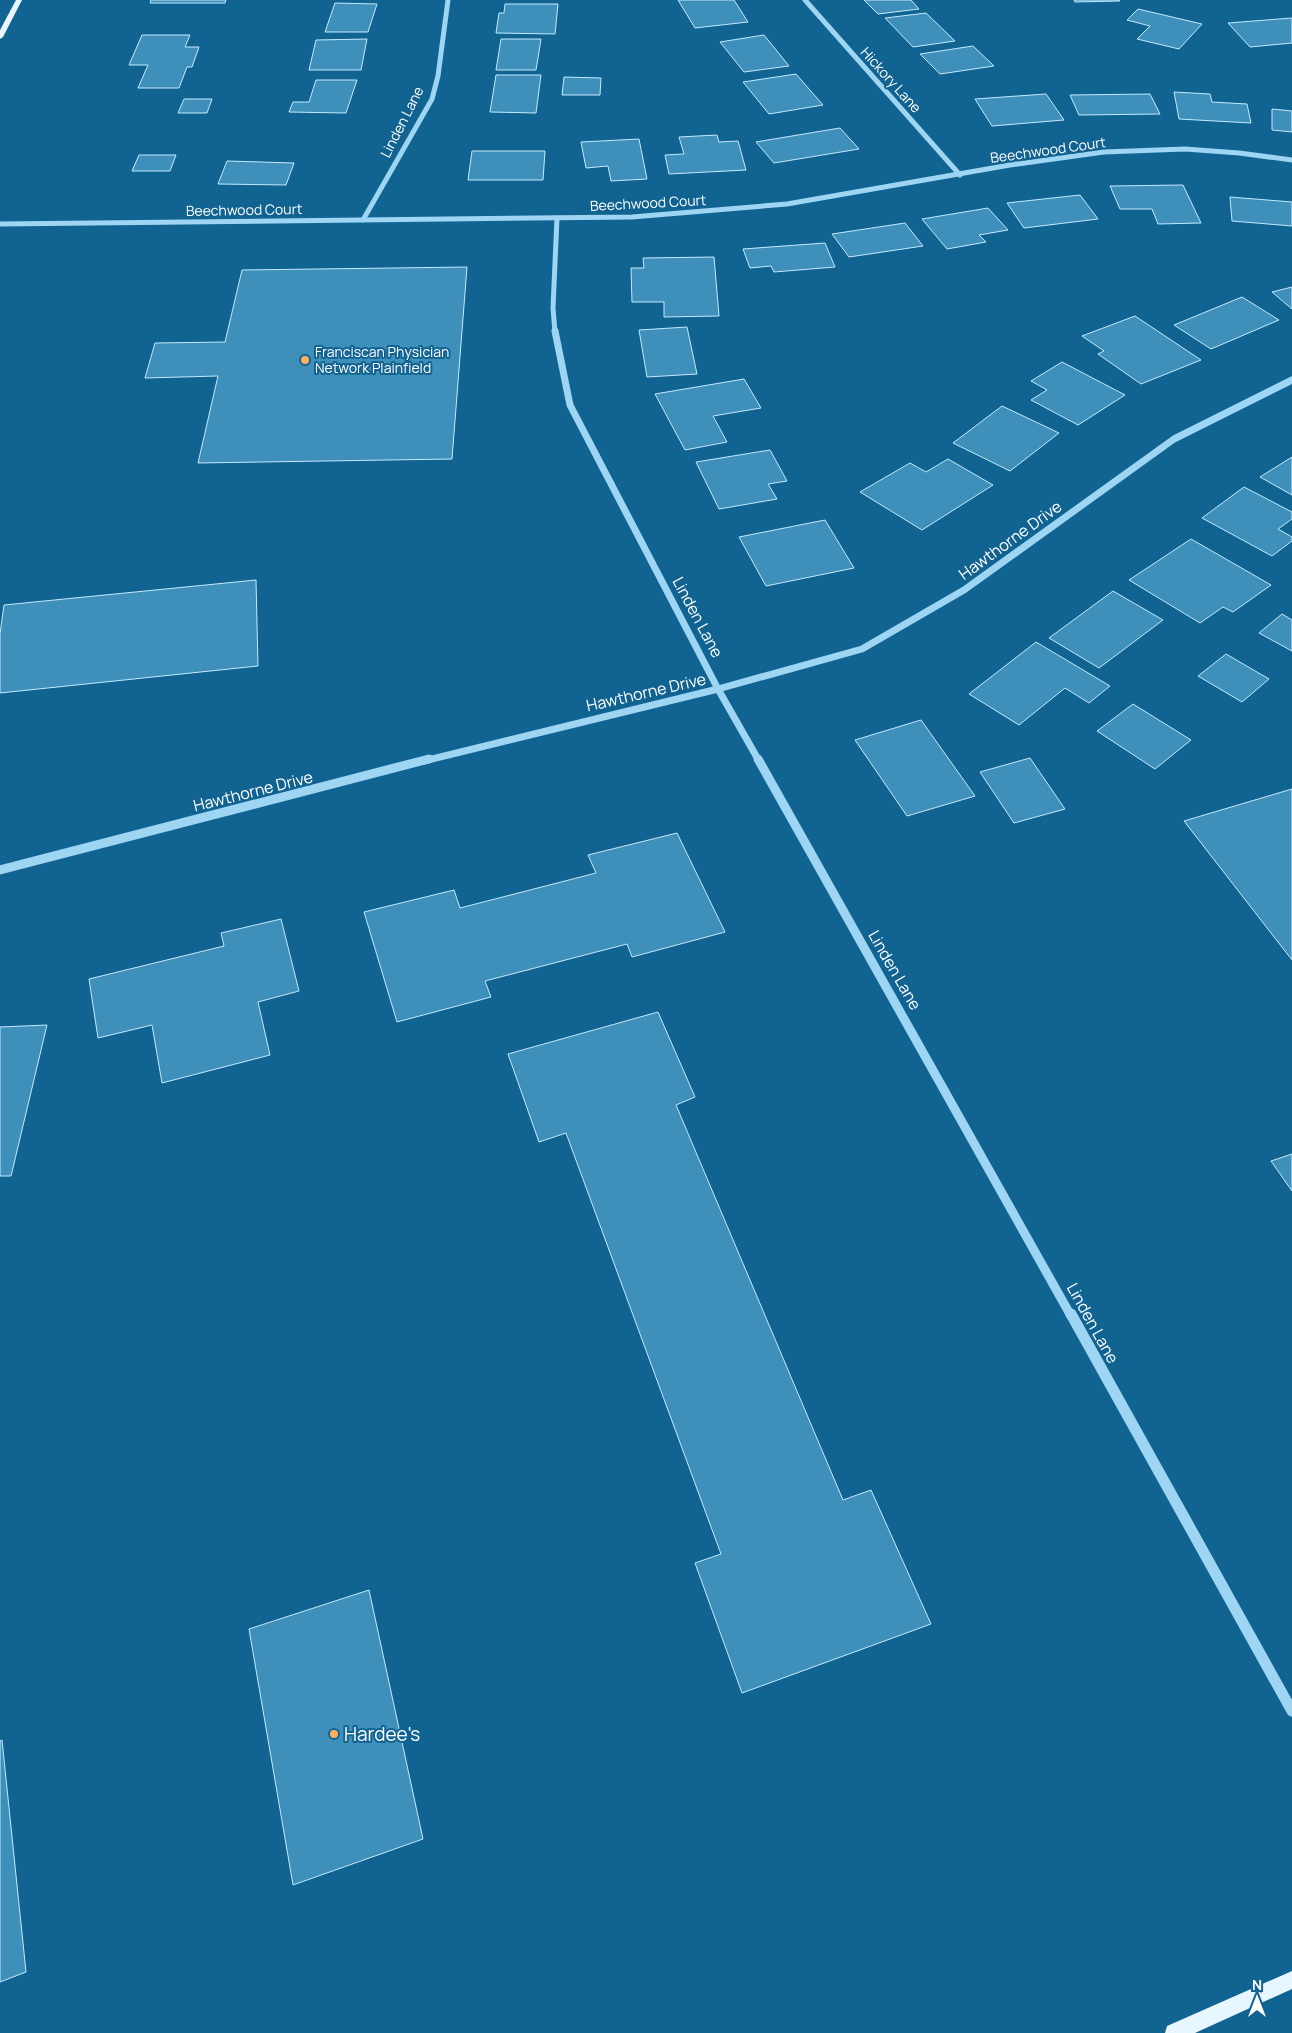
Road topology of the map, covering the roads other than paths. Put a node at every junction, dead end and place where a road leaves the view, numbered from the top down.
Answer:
1 (18, 0) edge
2 (448, 0) edge
3 (805, 0) edge
4 (0, 37) edge
5 (1292, 160) edge
6 (960, 175) junction
7 (557, 218) junction
8 (363, 220) junction
9 (0, 224) edge
10 (1292, 380) edge
11 (718, 689) junction
12 (0, 870) edge
13 (1292, 1711) edge
14 (1292, 1980) edge
15 (1174, 2033) edge

1 - 4 main road
2 - 8 street, Linden Lane
3 - 6 street, Hickory Lane
5 - 6 street, Beechwood Court
6 - 7 street, Beechwood Court
7 - 8 street, Beechwood Court
7 - 11 street, Linden Lane
8 - 9 street, Beechwood Court
10 - 11 street, Hawthorne Drive
11 - 12 street, Hawthorne Drive
11 - 13 street, Linden Lane
14 - 15 main road

